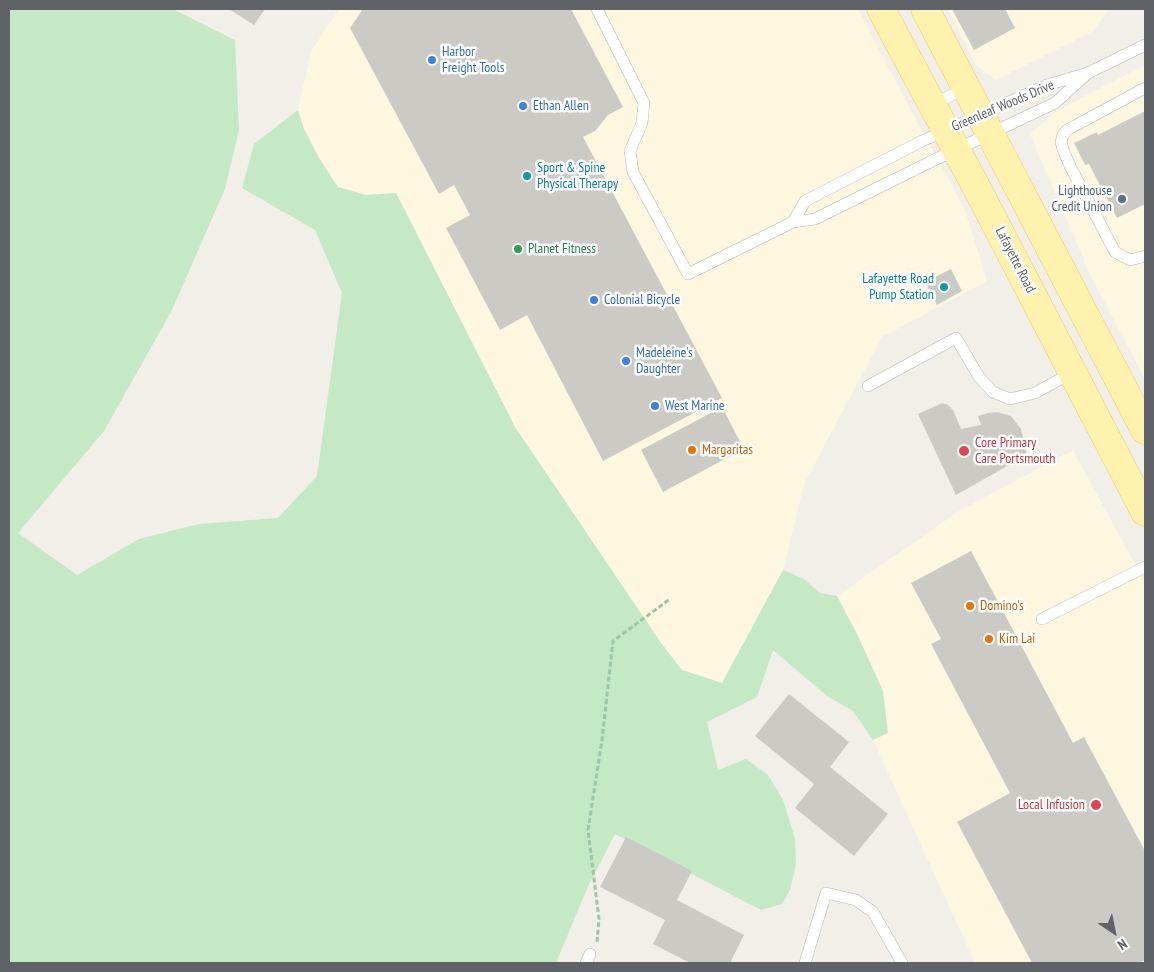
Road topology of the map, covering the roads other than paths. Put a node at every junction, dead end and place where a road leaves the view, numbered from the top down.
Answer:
1 (597, 9) edge
2 (882, 9) edge
3 (925, 9) edge
4 (1145, 45) edge
5 (1088, 73) junction
6 (966, 88) junction
7 (1145, 88) edge
8 (932, 105) junction
9 (986, 124) junction
10 (951, 140) junction
11 (793, 222) junction
12 (1143, 257) edge
13 (1073, 372) junction
14 (868, 386) dead end
15 (1145, 430) edge
16 (1145, 512) edge
17 (1145, 567) edge
18 (1042, 619) dead end
19 (805, 963) edge
20 (902, 963) edge

1 - 11 lane
2 - 8 main road, Lafayette Road
3 - 6 main road
4 - 5 lane, Greenleaf Woods Drive
5 - 9 lane, Greenleaf Woods Drive
5 - 9 lane, Greenleaf Woods Drive
6 - 8 lane
6 - 9 main road
7 - 12 lane
8 - 10 main road, Lafayette Road
9 - 10 lane, Greenleaf Woods Drive
9 - 10 lane, Greenleaf Woods Drive
9 - 15 main road
10 - 11 lane
10 - 11 lane
10 - 13 main road, Lafayette Road
13 - 14 lane
13 - 16 main road, Lafayette Road
17 - 18 lane
19 - 20 lane

